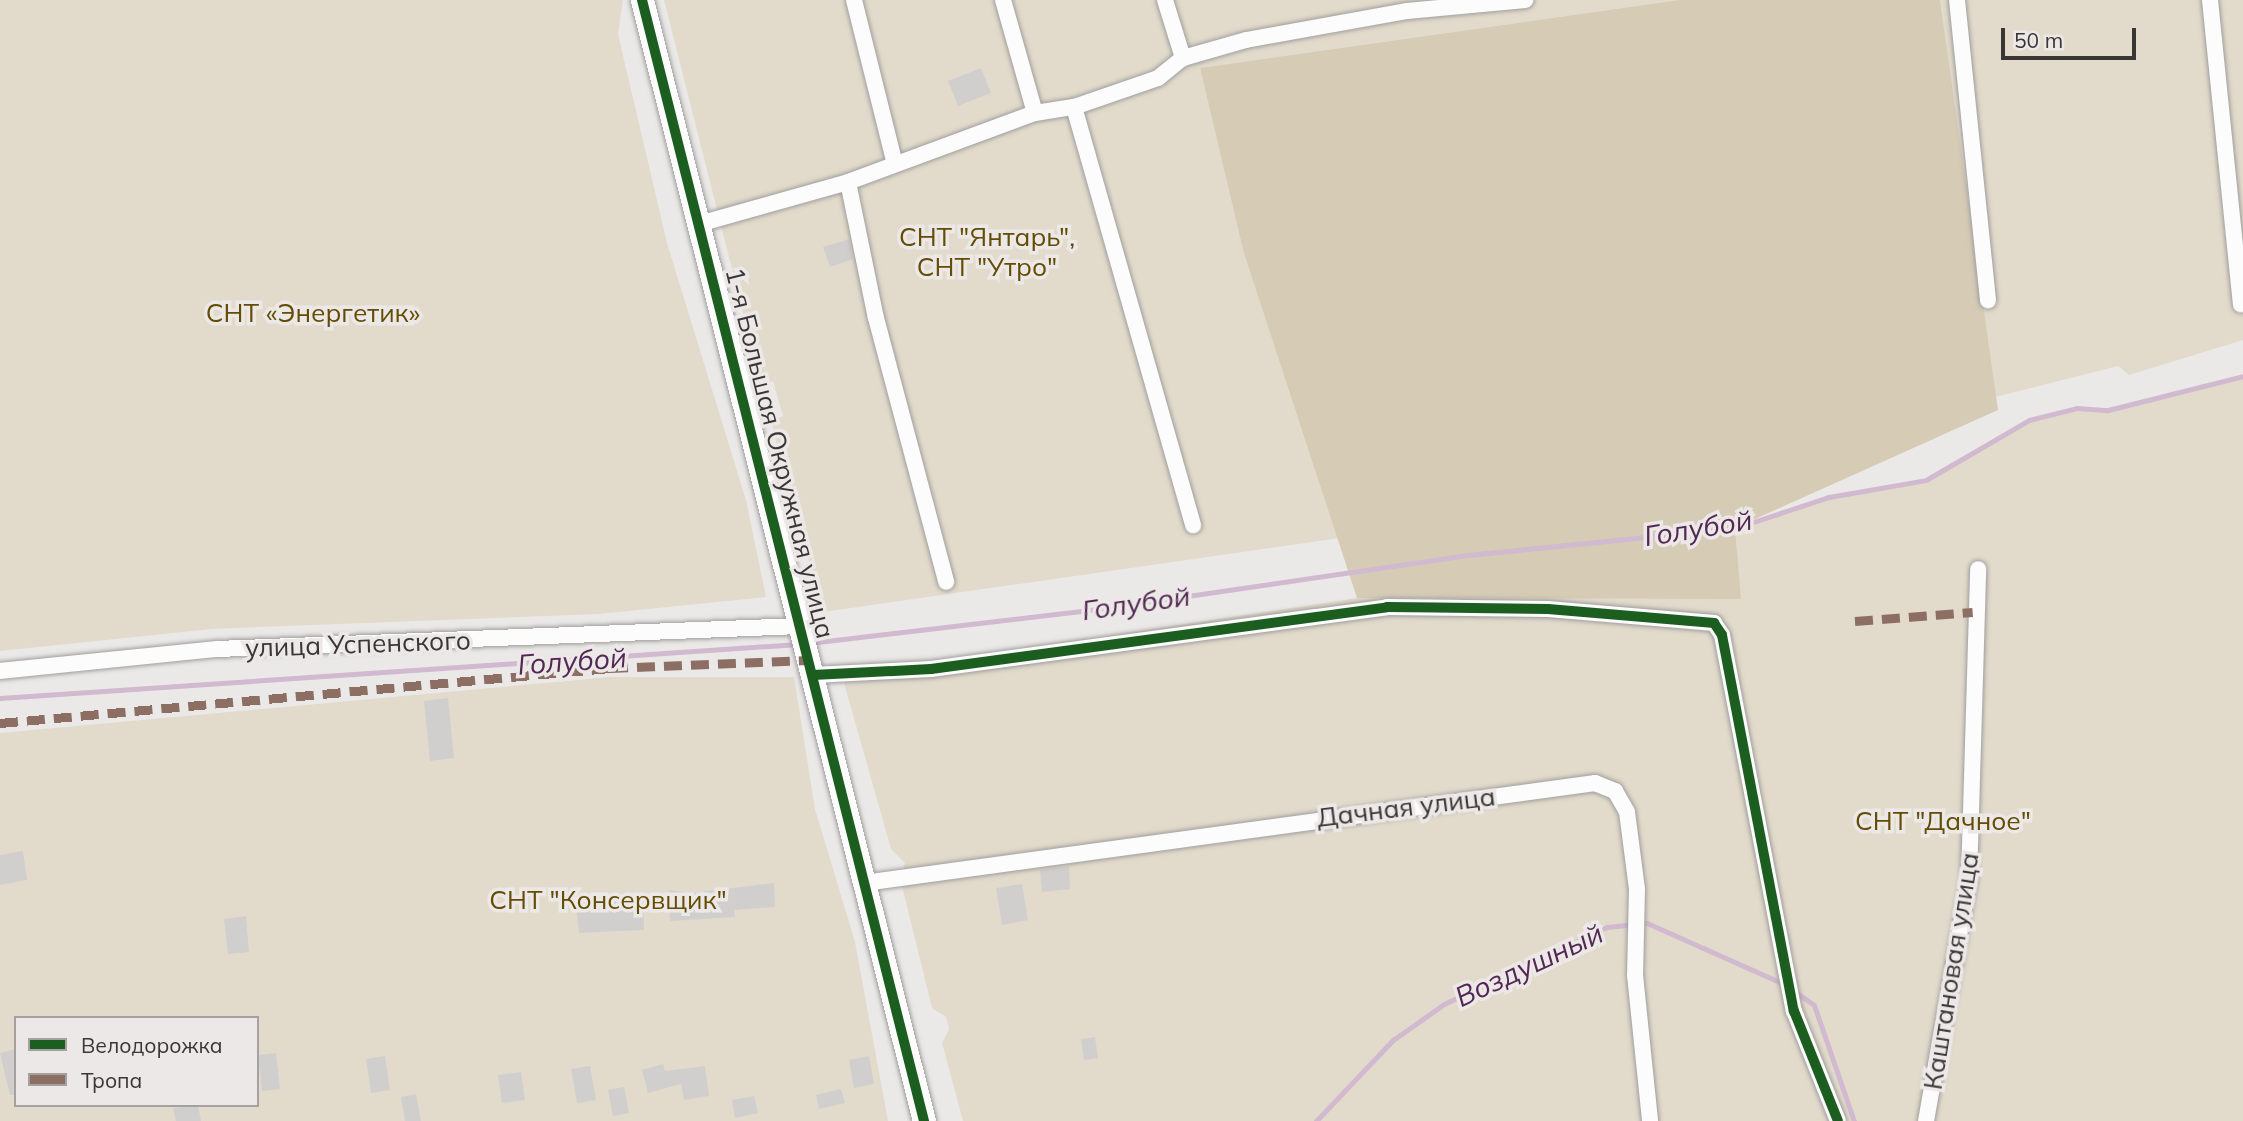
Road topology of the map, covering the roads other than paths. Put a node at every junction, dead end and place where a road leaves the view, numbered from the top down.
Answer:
1 (642, 0) edge
2 (854, 0) edge
3 (1003, 0) edge
4 (1165, 0) edge
5 (1525, 0) edge
6 (1957, 0) edge
7 (2210, 0) edge
8 (1183, 58) junction
9 (1074, 107) junction
10 (1035, 113) junction
11 (895, 164) junction
12 (848, 182) junction
13 (699, 224) junction
14 (1988, 300) dead end
15 (2241, 303) dead end
16 (1193, 525) dead end
17 (1978, 569) dead end
18 (946, 582) dead end
19 (800, 626) junction
20 (811, 668) junction
21 (0, 671) edge
22 (864, 883) junction
23 (924, 1121) edge
24 (1650, 1121) edge
25 (1838, 1121) edge
26 (1926, 1121) edge

1 - 13 street, 1-я Большая Окружная улица
2 - 11 street
3 - 10 street
4 - 8 street
5 - 8 street
6 - 14 street
7 - 15 street
8 - 9 street
9 - 10 street
9 - 16 street
10 - 11 street
11 - 12 street
12 - 13 street
12 - 18 street
13 - 19 street, 1-я Большая Окружная улица
17 - 26 street, Каштановая улица
19 - 20 street, 1-я Большая Окружная улица
19 - 21 street, улица Успенского
20 - 22 street, 1-я Большая Окружная улица
20 - 25 street
22 - 23 street, 1-я Большая Окружная улица
22 - 24 street, Дачная улица

